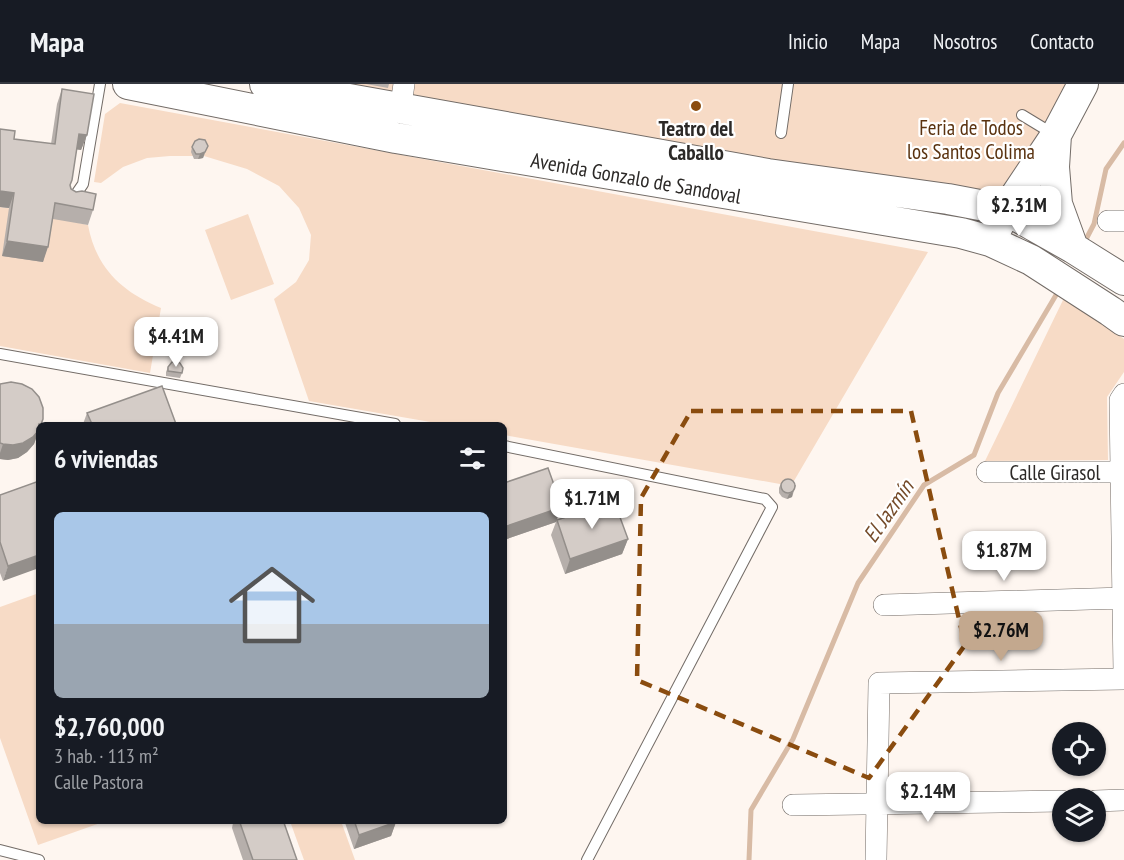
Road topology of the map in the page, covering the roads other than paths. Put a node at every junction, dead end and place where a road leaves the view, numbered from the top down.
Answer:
1 (100, 84) edge
2 (128, 84) edge
3 (265, 84) edge
4 (788, 84) edge
5 (1083, 84) edge
6 (1022, 115) dead end
7 (781, 133) dead end
8 (1056, 135) junction
9 (72, 200) edge
10 (1006, 210) junction
11 (990, 241) junction
12 (1079, 252) junction
13 (1124, 280) edge
14 (1124, 321) edge
15 (0, 354) edge
16 (1124, 394) edge
17 (384, 422) edge
18 (507, 447) edge
19 (987, 472) dead end
20 (1122, 472) edge
21 (1123, 598) edge
22 (884, 605) dead end
23 (1124, 673) edge
24 (1124, 679) edge
25 (1124, 800) edge
26 (1052, 801) edge
27 (1106, 801) edge
28 (877, 804) junction
29 (793, 806) dead end
30 (0, 850) edge
31 (39, 860) edge
32 (587, 860) edge
33 (876, 860) edge

1 - 9 lane
2 - 11 main road, Avenida Gonzalo de Sandoval
3 - 10 main road, Avenida Gonzalo de Sandoval
4 - 7 lane
5 - 8 main road
6 - 8 lane
8 - 10 main road
8 - 12 main road
10 - 11 main road
10 - 12 main road, Avenida Gonzalo de Sandoval
11 - 14 main road, Avenida Gonzalo de Sandoval
12 - 13 main road, Avenida Gonzalo de Sandoval
15 - 17 lane
16 - 20 street
18 - 32 lane
19 - 20 street, Calle Girasol
20 - 21 street
21 - 22 street
21 - 23 street
24 - 28 street
25 - 27 street
26 - 28 street
28 - 29 street
28 - 33 street
30 - 31 lane

